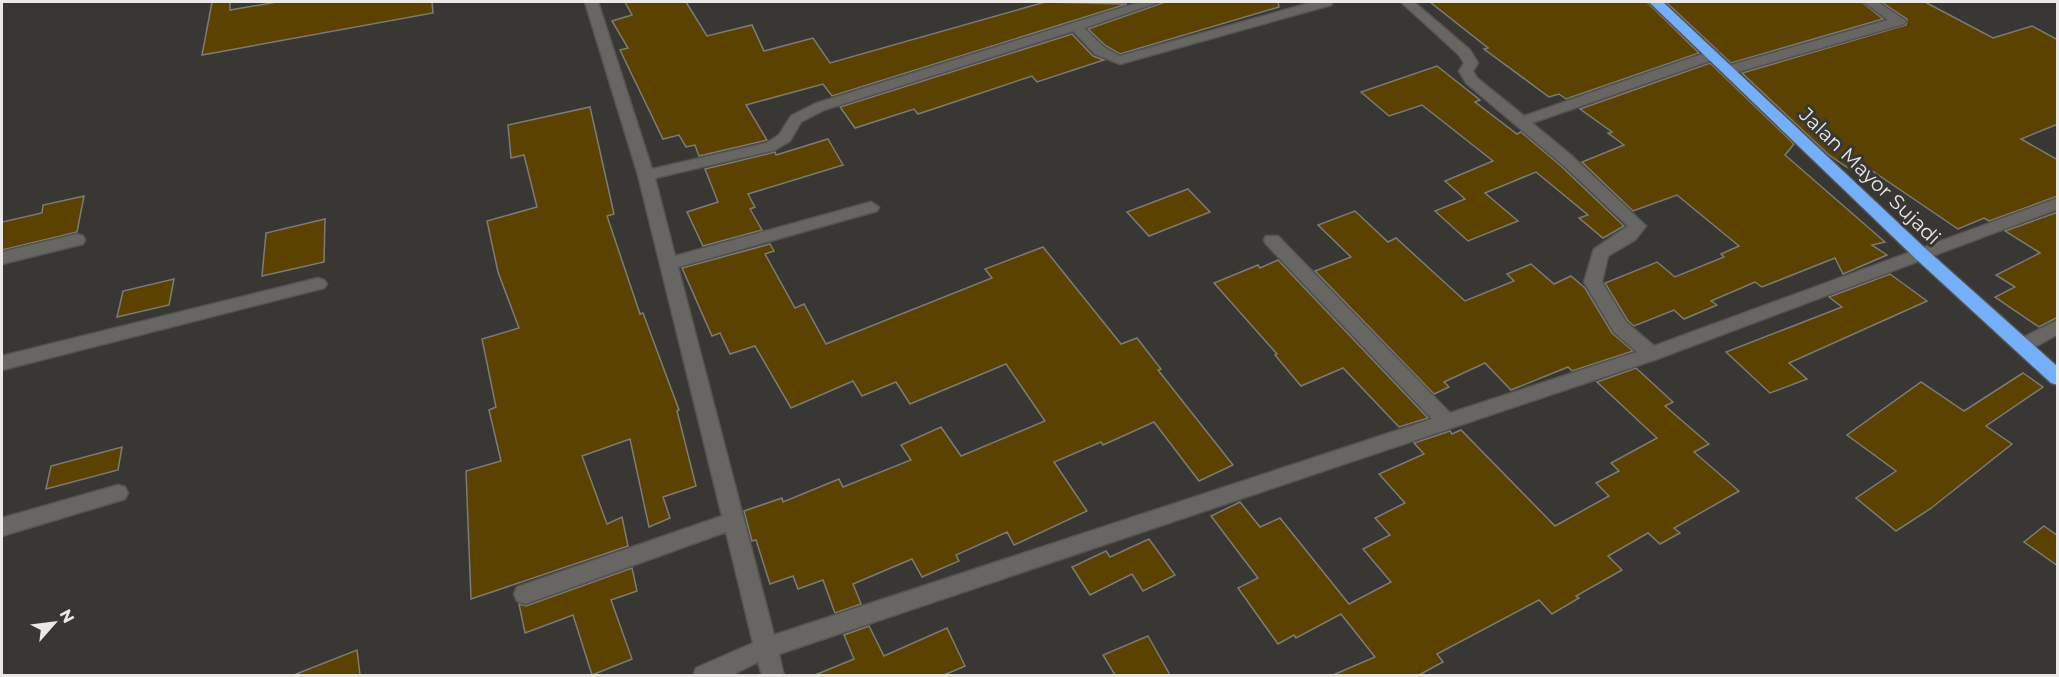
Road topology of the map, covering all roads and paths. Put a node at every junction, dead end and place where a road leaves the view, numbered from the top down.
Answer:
1 (591, 2) edge
2 (1152, 2) edge
3 (1326, 2) edge
4 (1407, 2) edge
5 (1656, 2) edge
6 (1870, 2) edge
7 (1074, 25) junction
8 (1713, 55) junction
9 (1729, 70) junction
10 (1522, 122) junction
11 (646, 175) junction
12 (2058, 203) edge
13 (871, 207) dead end
14 (78, 240) dead end
15 (1272, 240) dead end
16 (1922, 254) junction
17 (2, 258) edge
18 (668, 264) junction
19 (318, 284) dead end
20 (2058, 326) edge
21 (2022, 346) junction
22 (1651, 354) junction
23 (2, 363) edge
24 (2058, 378) edge
25 (1447, 422) junction
26 (118, 493) dead end
27 (732, 521) junction
28 (2, 527) edge
29 (525, 594) dead end
30 (764, 649) junction
31 (704, 675) edge
32 (773, 675) edge

1 - 11 street
2 - 7 street
3 - 7 street
4 - 10 street
5 - 8 highway, Jalan Mayor Sujadi
6 - 9 street
7 - 11 street
8 - 9 highway, Jalan Mayor Sujadi
8 - 10 street
9 - 16 highway, Jalan Mayor Sujadi
10 - 22 street
11 - 18 street
12 - 16 street
13 - 18 street
14 - 17 street
15 - 25 street
16 - 21 highway, Jalan Mayor Sujadi
16 - 22 street
18 - 27 street
19 - 23 street
20 - 21 street
21 - 24 highway, Jalan Mayor Sujadi
22 - 25 street
25 - 30 street
26 - 28 street
27 - 29 street
27 - 30 street
30 - 31 street
30 - 32 street

